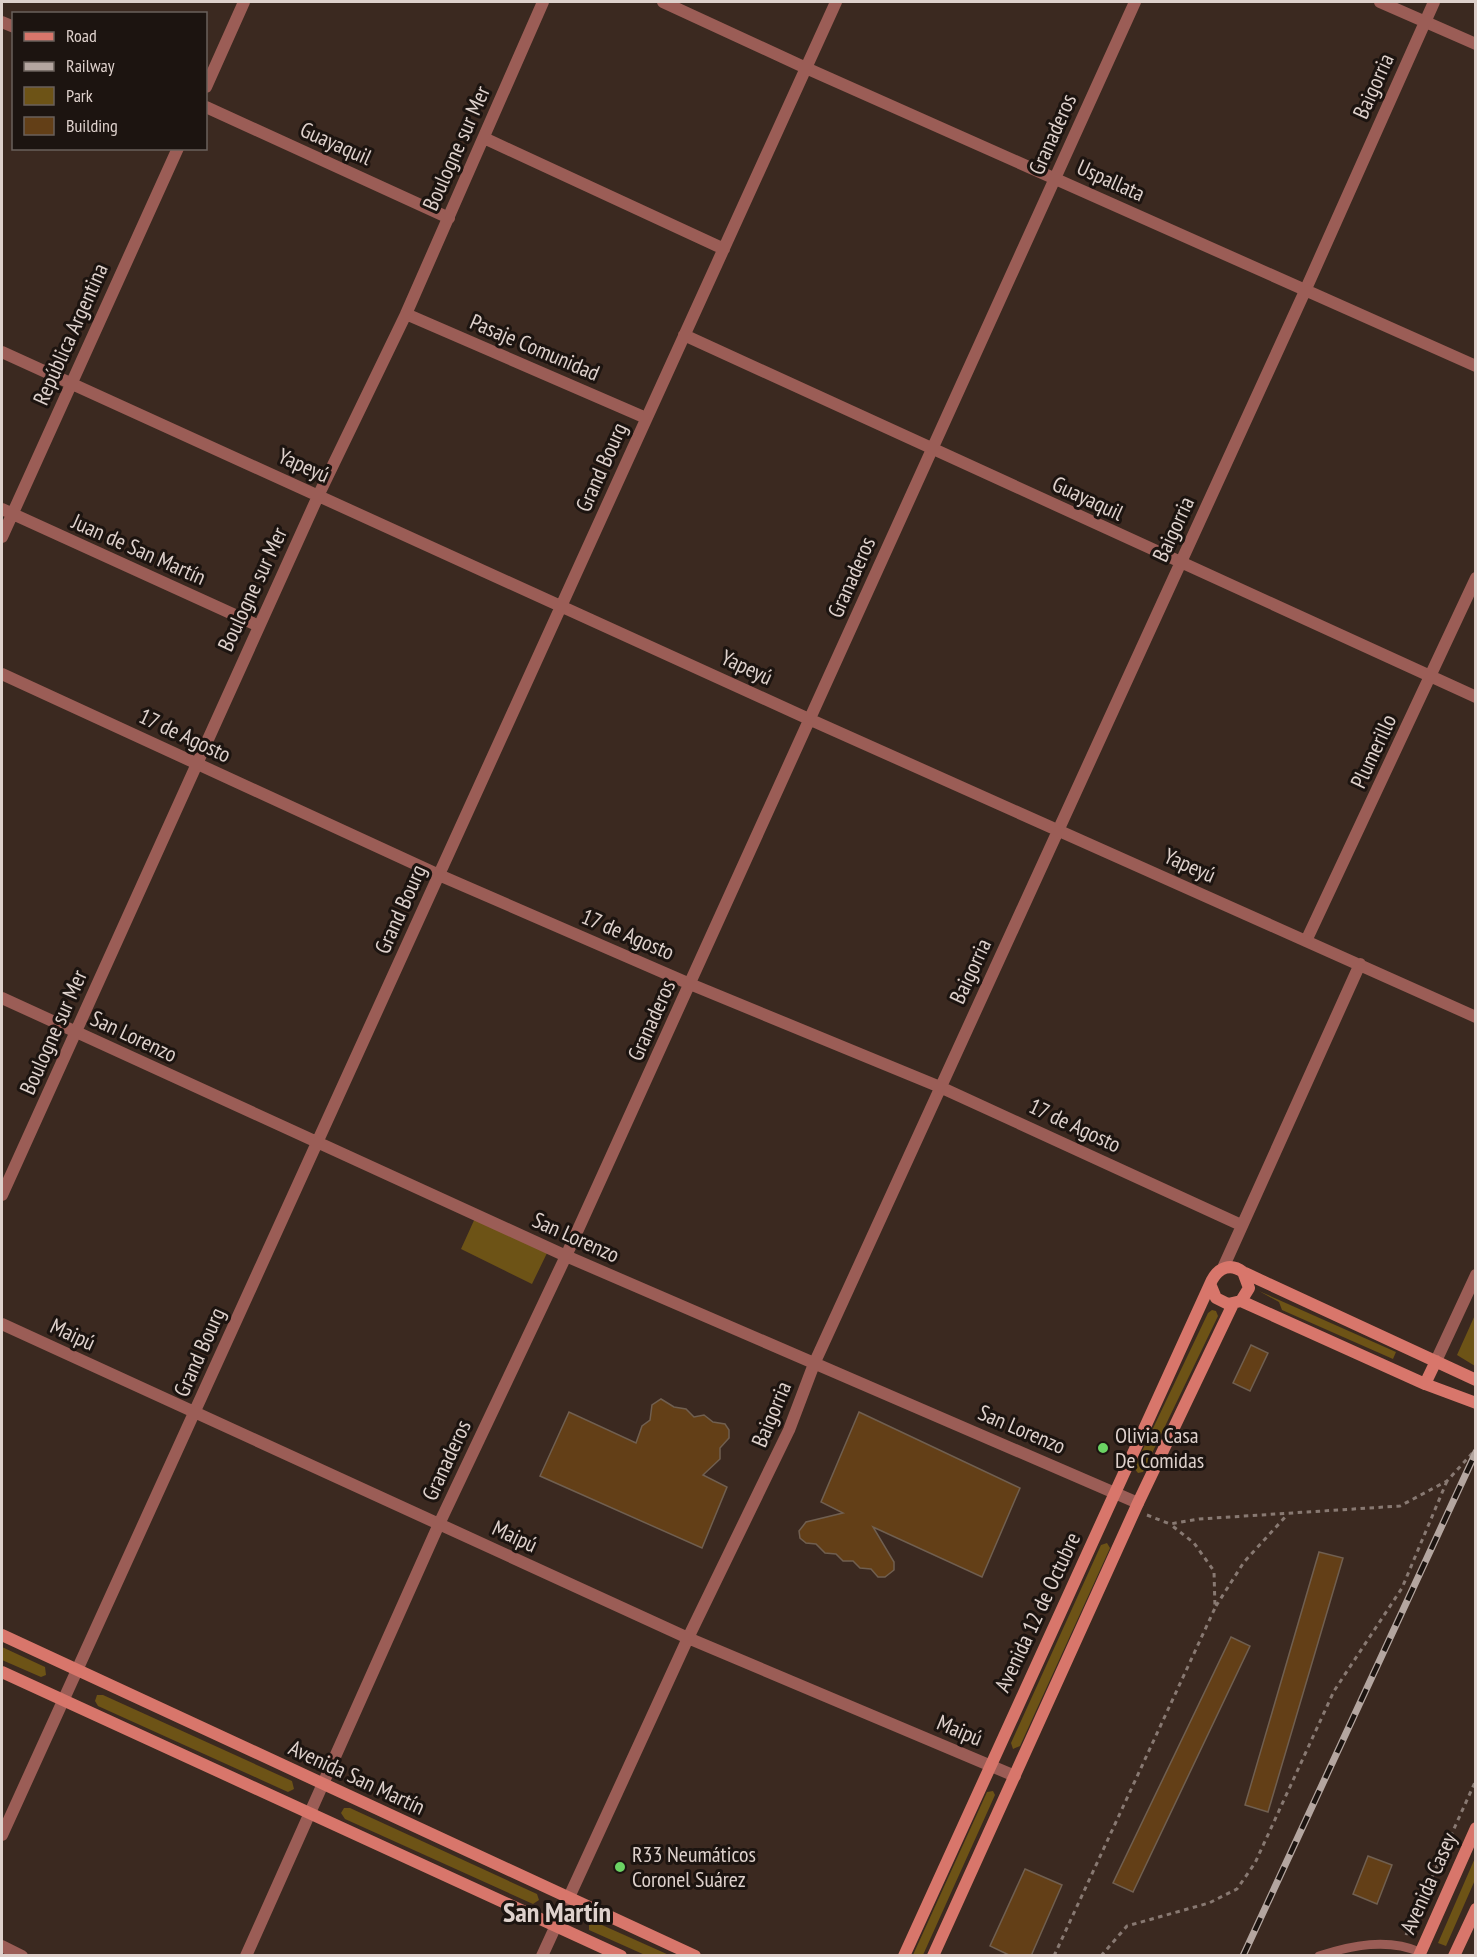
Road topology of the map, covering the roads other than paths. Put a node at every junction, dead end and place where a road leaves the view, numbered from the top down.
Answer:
1 (244, 2) edge
2 (543, 2) edge
3 (663, 2) edge
4 (836, 2) edge
5 (1135, 2) edge
6 (1380, 2) edge
7 (1434, 2) edge
8 (1425, 22) junction
9 (1476, 44) edge
10 (806, 68) junction
11 (207, 85) edge
12 (207, 107) edge
13 (484, 138) junction
14 (177, 150) edge
15 (1056, 178) junction
16 (448, 218) junction
17 (724, 249) junction
18 (1305, 291) junction
19 (406, 314) junction
20 (684, 335) junction
21 (2, 352) edge
22 (1476, 366) edge
23 (71, 384) junction
24 (646, 418) junction
25 (931, 448) junction
26 (319, 494) junction
27 (7, 512) edge
28 (2, 537) edge
29 (1180, 563) junction
30 (1476, 578) edge
31 (562, 605) junction
32 (259, 626) junction
33 (2, 674) edge
34 (1431, 677) junction
35 (1476, 697) edge
36 (811, 720) junction
37 (196, 763) junction
38 (1058, 829) junction
39 (439, 875) junction
40 (1306, 941) junction
41 (1360, 964) junction
42 (690, 984) junction
43 (2, 998) edge
44 (1476, 1017) edge
45 (76, 1032) junction
46 (940, 1087) junction
47 (317, 1143) junction
48 (2, 1195) edge
49 (1241, 1225) junction
50 (566, 1256) junction
51 (1223, 1268) junction
52 (1245, 1273) junction
53 (1476, 1275) edge
54 (1211, 1286) junction
55 (1237, 1302) junction
56 (2, 1324) edge
57 (1436, 1361) junction
58 (814, 1364) junction
59 (1476, 1380) edge
60 (1425, 1384) junction
61 (1476, 1403) edge
62 (194, 1412) junction
63 (1116, 1492) junction
64 (1137, 1507) junction
65 (439, 1524) junction
66 (2, 1635) edge
67 (688, 1638) junction
68 (77, 1670) junction
69 (2, 1672) edge
70 (63, 1701) junction
71 (990, 1765) junction
72 (1015, 1776) junction
73 (323, 1784) junction
74 (309, 1814) junction
75 (1476, 1828) edge
76 (2, 1835) edge
77 (569, 1898) junction
78 (1476, 1909) edge
79 (556, 1926) junction
80 (2, 1946) edge
81 (1421, 1954) edge
82 (22, 1956) edge
83 (246, 1956) edge
84 (542, 1956) edge
85 (621, 1956) edge
86 (696, 1956) edge
87 (904, 1956) edge
88 (933, 1956) edge
89 (1319, 1956) edge
90 (1454, 1956) edge

1 - 11 street
2 - 13 street, Boulogne sur Mer
3 - 10 street, Uspallata
4 - 10 street, Grand Bourg
5 - 15 street, Granaderos
6 - 8 street
7 - 8 street, Baigorria
8 - 9 street
8 - 18 street, Baigorria
10 - 15 street, Uspallata
10 - 17 street, Grand Bourg
12 - 16 street, Guayaquil
13 - 16 street, Boulogne sur Mer
13 - 17 street
14 - 23 street, República Argentina
15 - 18 street, Uspallata
15 - 25 street, Granaderos
16 - 19 street, Boulogne sur Mer
17 - 20 street, Grand Bourg
18 - 22 street, Uspallata
18 - 29 street, Baigorria
19 - 24 street, Pasaje Comunidad
19 - 26 street, Boulogne sur Mer
20 - 24 street, Grand Bourg
20 - 25 street, Guayaquil
21 - 23 street, Yapeyú
23 - 26 street, Yapeyú
23 - 27 street, República Argentina
24 - 31 street, Grand Bourg
25 - 29 street, Guayaquil
25 - 36 street, Granaderos
26 - 31 street, Yapeyú
26 - 32 street, Boulogne sur Mer
27 - 28 street, República Argentina
27 - 32 street, Juan de San Martín
29 - 34 street, Guayaquil
29 - 38 street, Baigorria
30 - 34 street, Plumerillo
31 - 36 street, Yapeyú
31 - 39 street, Grand Bourg
32 - 37 street, Boulogne sur Mer
33 - 37 street, 17 de Agosto
34 - 35 street, Guayaquil
34 - 40 street, Plumerillo
36 - 38 street, Yapeyú
36 - 42 street, Granaderos
37 - 39 street, 17 de Agosto
37 - 45 street, Boulogne sur Mer
38 - 40 street, Yapeyú
38 - 46 street, Baigorria
39 - 42 street, 17 de Agosto
39 - 47 street, Grand Bourg
40 - 41 street, Yapeyú
41 - 44 street, Yapeyú
41 - 49 street
42 - 46 street, 17 de Agosto
42 - 50 street, Granaderos
43 - 45 street, San Lorenzo
45 - 47 street, San Lorenzo
45 - 48 street, Boulogne sur Mer
46 - 49 street, 17 de Agosto
46 - 58 street, Baigorria
47 - 50 street, San Lorenzo
47 - 62 street, Grand Bourg
49 - 51 street
50 - 58 street, San Lorenzo
50 - 65 street, Granaderos
51 - 52 main road
51 - 54 main road
52 - 55 main road
52 - 57 main road
53 - 57 street
54 - 55 main road
54 - 63 main road, Avenida 12 de Octubre
55 - 60 main road
55 - 64 main road
56 - 62 street, Maipú
57 - 59 main road
57 - 60 main road
58 - 63 street, San Lorenzo
58 - 67 street, Baigorria
60 - 61 main road
62 - 65 street, Maipú
62 - 68 street, Grand Bourg
63 - 64 street, San Lorenzo
63 - 71 main road, Avenida 12 de Octubre
64 - 72 main road
65 - 67 street, Maipú
65 - 73 street, Granaderos
66 - 68 main road, Avenida San Martín
67 - 71 street, Maipú
67 - 77 street, Baigorria
68 - 70 street, Grand Bourg
68 - 73 main road, Avenida San Martín
69 - 70 main road
70 - 74 main road
70 - 76 street, Grand Bourg
71 - 72 street, Maipú
71 - 87 main road, Avenida 12 de Octubre
72 - 88 main road
73 - 74 street, Granaderos
73 - 77 main road, Avenida San Martín
74 - 79 main road
74 - 83 street, Granaderos
75 - 81 main road, Avenida Casey
77 - 79 street, Baigorria
77 - 86 main road, Avenida San Martín
78 - 90 main road
79 - 84 street, Baigorria
79 - 85 main road
80 - 82 street
81 - 89 lane

